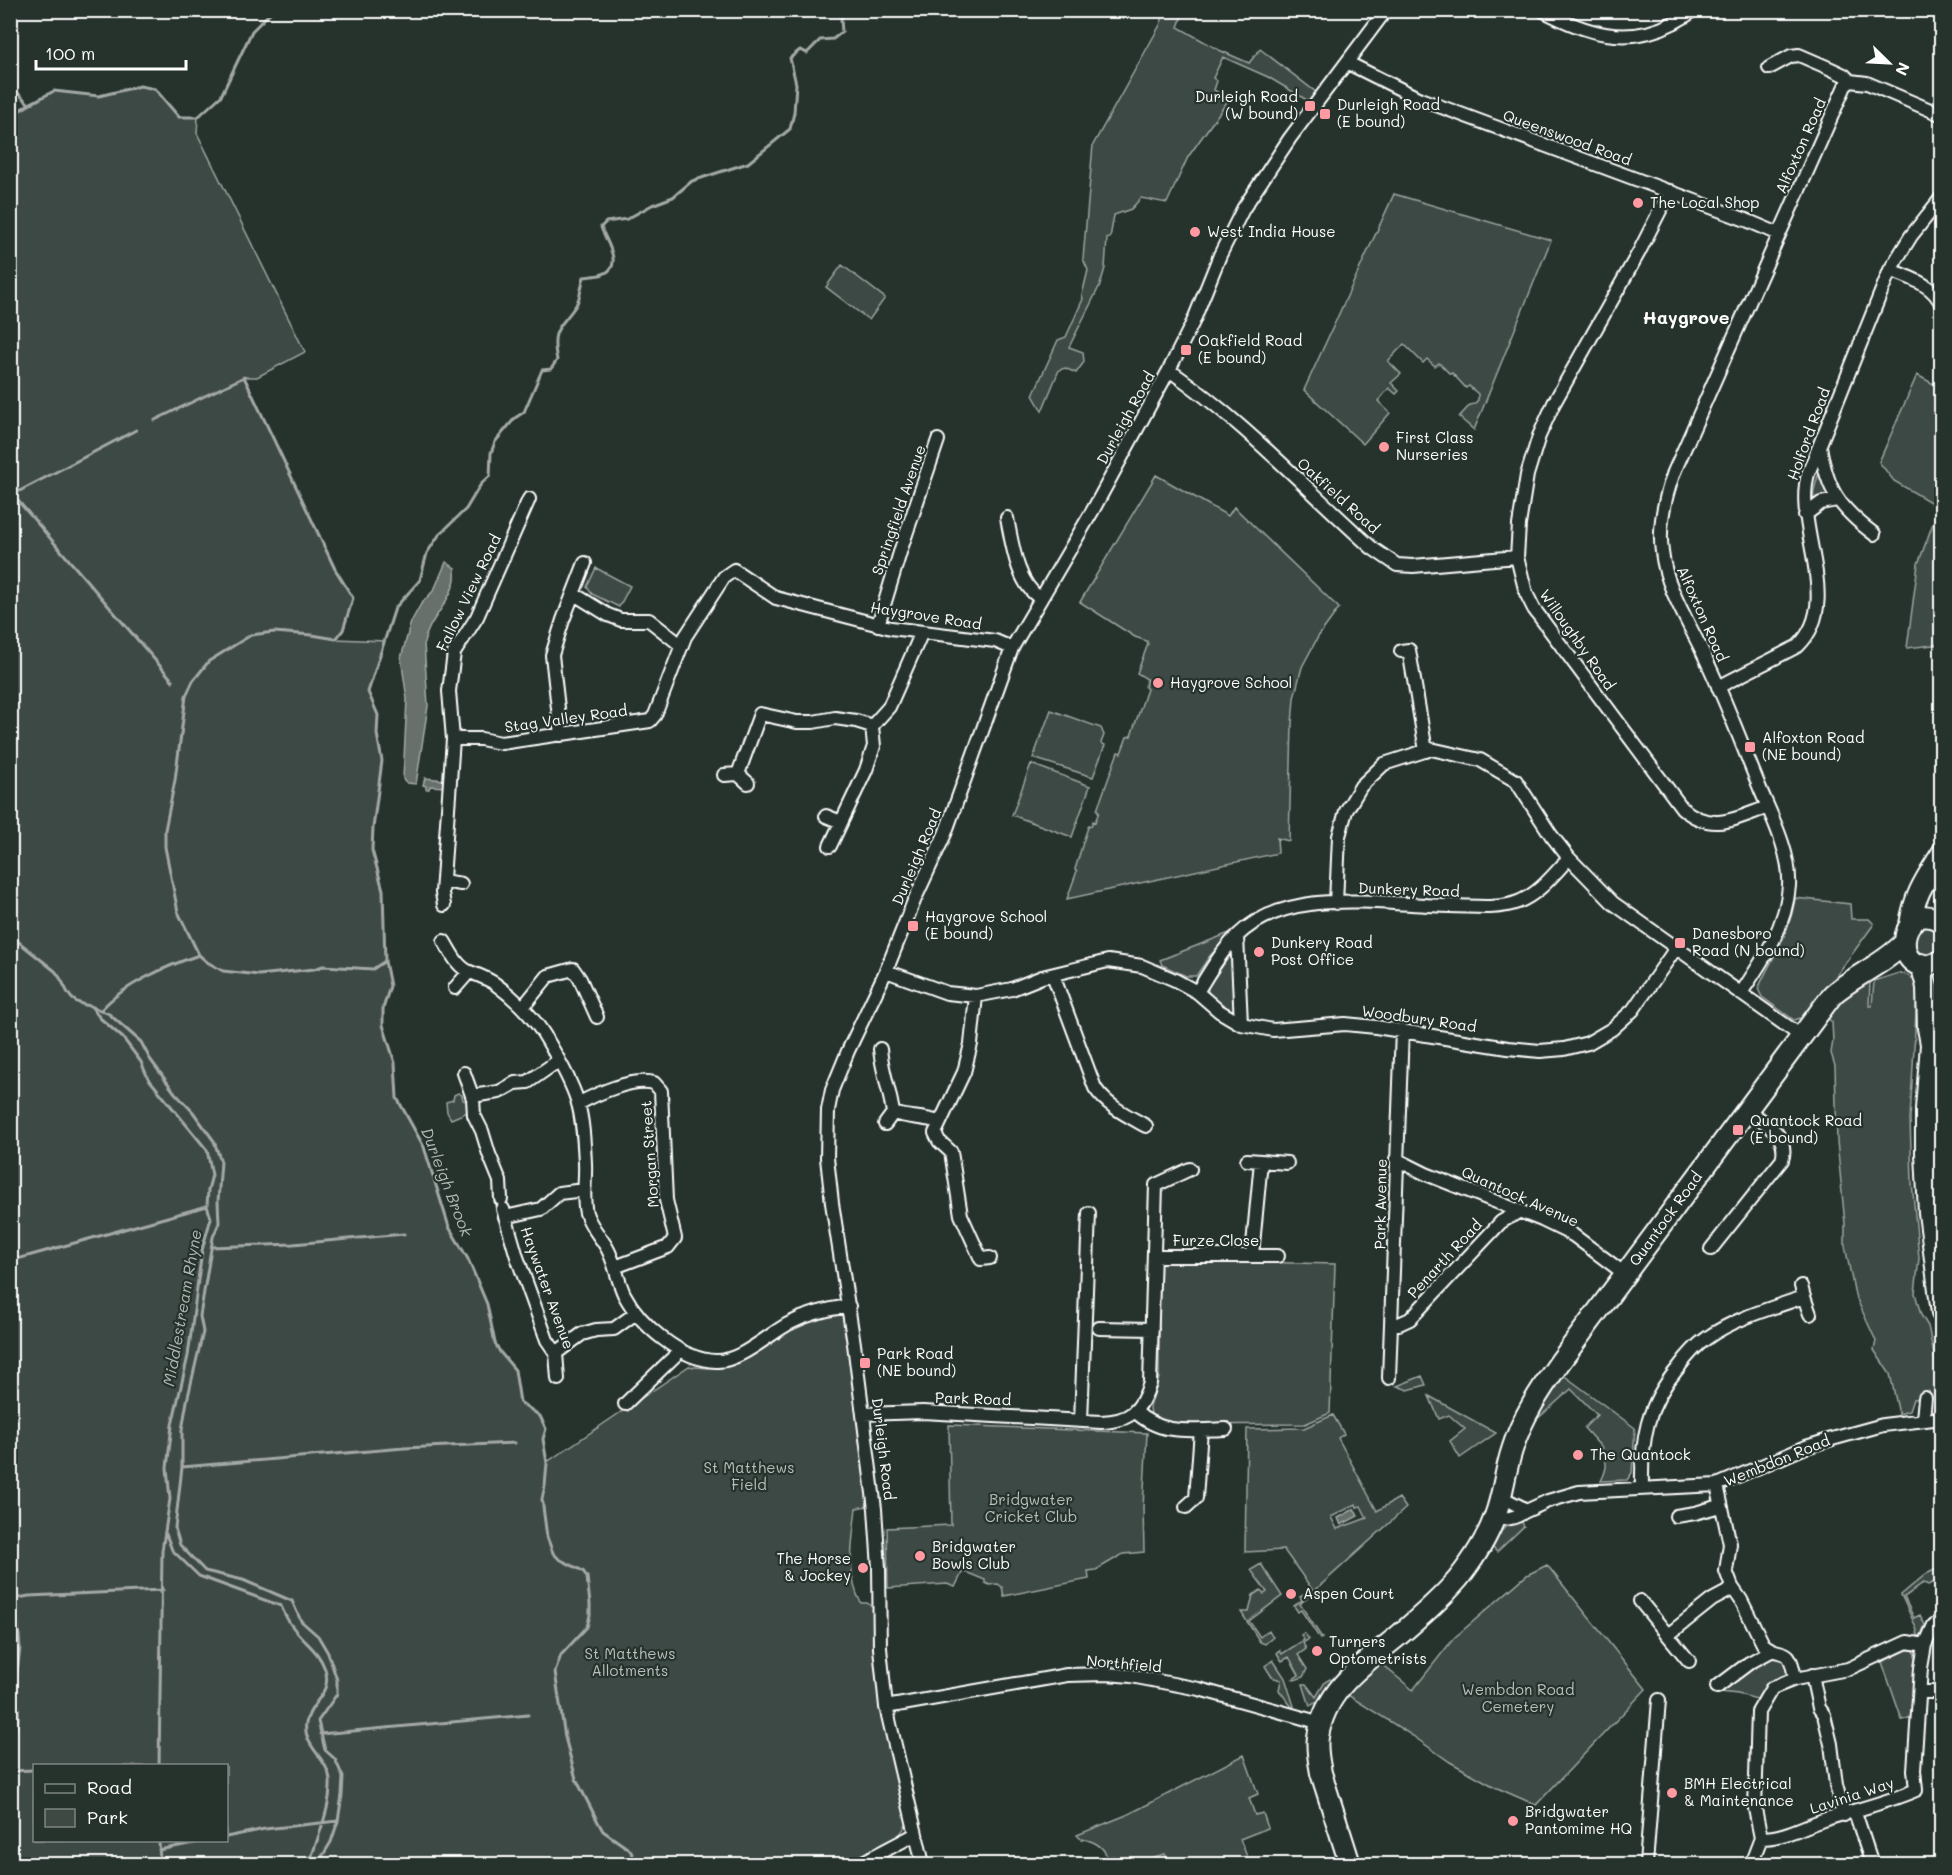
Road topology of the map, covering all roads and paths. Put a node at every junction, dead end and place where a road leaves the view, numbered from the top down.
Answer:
1 (1386, 10) edge
2 (1693, 10) edge
3 (1538, 13) edge
4 (1348, 63) junction
5 (1776, 68) dead end
6 (1850, 81) junction
7 (1941, 115) edge
8 (1670, 191) junction
9 (1941, 197) edge
10 (1779, 234) junction
11 (1890, 270) junction
12 (1941, 307) edge
13 (1169, 370) junction
14 (938, 440) dead end
15 (1820, 444) junction
16 (529, 499) dead end
17 (1837, 500) junction
18 (1805, 515) junction
19 (1007, 518) dead end
20 (1874, 534) dead end
21 (1517, 557) junction
22 (585, 563) dead end
23 (735, 570) joint
24 (574, 594) junction
25 (1040, 598) junction
26 (878, 625) junction
27 (922, 632) junction
28 (682, 646) junction
29 (1012, 648) junction
30 (1401, 651) dead end
31 (1718, 687) junction
32 (748, 710) dead end
33 (760, 714) junction
34 (872, 726) junction
35 (561, 735) junction
36 (453, 739) junction
37 (1426, 751) junction
38 (738, 774) junction
39 (724, 775) dead end
40 (748, 783) dead end
41 (1768, 807) junction
42 (826, 816) dead end
43 (841, 822) junction
44 (830, 846) dead end
45 (1941, 853) edge
46 (1569, 858) junction
47 (1929, 878) junction
48 (443, 881) junction
49 (461, 884) dead end
50 (1336, 903) junction
51 (444, 905) dead end
52 (1938, 920) edge
53 (1906, 934) junction
54 (1237, 936) junction
55 (444, 941) dead end
56 (1676, 948) junction
57 (1941, 960) edge
58 (1917, 963) junction
59 (1872, 968) junction
60 (886, 971) junction
61 (469, 972) junction
62 (1053, 975) junction
63 (455, 988) dead end
64 (1197, 992) junction
65 (1741, 993) junction
66 (976, 996) junction
67 (523, 1007) junction
68 (1941, 1010) edge
69 (597, 1017) dead end
70 (1241, 1024) junction
71 (1402, 1030) junction
72 (1801, 1036) junction
73 (1931, 1044) junction
74 (880, 1049) dead end
75 (558, 1061) junction
76 (464, 1073) dead end
77 (1089, 1091) dead end
78 (472, 1096) junction
79 (1102, 1098) junction
80 (578, 1104) junction
81 (1747, 1110) junction
82 (939, 1122) junction
83 (1146, 1126) dead end
84 (1396, 1159) junction
85 (1247, 1160) dead end
86 (1261, 1161) junction
87 (1287, 1162) dead end
88 (1190, 1169) dead end
89 (584, 1190) junction
90 (503, 1208) junction
91 (1520, 1211) junction
92 (1089, 1213) dead end
93 (1711, 1250) dead end
94 (1252, 1255) junction
95 (1154, 1256) junction
96 (1278, 1256) dead end
97 (990, 1258) dead end
98 (615, 1267) junction
99 (1625, 1274) junction
100 (849, 1306) junction
101 (636, 1313) junction
102 (1941, 1313) edge
103 (1809, 1314) dead end
104 (1392, 1324) junction
105 (1098, 1328) dead end
106 (1152, 1329) junction
107 (681, 1350) junction
108 (556, 1353) junction
109 (558, 1378) dead end
110 (1389, 1378) dead end
111 (1925, 1398) dead end
112 (625, 1404) dead end
113 (1135, 1411) junction
114 (864, 1414) junction
115 (1941, 1418) edge
116 (1923, 1419) junction
117 (1081, 1421) junction
118 (1226, 1429) dead end
119 (1201, 1430) junction
120 (1717, 1485) junction
121 (1642, 1488) junction
122 (1501, 1497) junction
123 (1197, 1498) junction
124 (1209, 1505) dead end
125 (1720, 1506) junction
126 (1186, 1507) dead end
127 (1524, 1512) junction
128 (1676, 1516) dead end
129 (1495, 1518) junction
130 (1732, 1587) junction
131 (1640, 1601) dead end
132 (1941, 1620) edge
133 (1668, 1635) junction
134 (1925, 1645) junction
135 (1773, 1650) junction
136 (1689, 1661) dead end
137 (1812, 1675) junction
138 (1795, 1679) junction
139 (1717, 1687) dead end
140 (1921, 1692) junction
141 (1941, 1692) edge
142 (1659, 1700) dead end
143 (886, 1707) junction
144 (1321, 1723) junction
145 (1849, 1814) junction
146 (916, 1834) junction
147 (1761, 1838) junction
148 (859, 1864) edge
149 (923, 1864) edge
150 (1350, 1864) edge
151 (1646, 1864) edge
152 (1751, 1864) edge
153 (1872, 1864) edge

1 - 4 street, Durleigh Road
2 - 3 street
4 - 8 street, Queenswood Road
4 - 13 street, Durleigh Road
5 - 6 street
6 - 7 street
6 - 10 street, Alfoxton Road
8 - 10 street, Queenswood Road
8 - 21 street, Willoughby Road
9 - 11 street, Holford Road
10 - 31 street, Alfoxton Road
11 - 12 street
11 - 15 street, Holford Road
13 - 21 street, Oakfield Road
13 - 25 street, Durleigh Road
14 - 26 street, Springfield Avenue
15 - 17 street
15 - 18 street, Holford Road
16 - 36 street, Fallow View Road
17 - 18 street
17 - 20 street
18 - 31 street, Holford Road
19 - 25 street
21 - 41 street, Willoughby Road
22 - 24 street
23 - 26 street, Haygrove Road
23 - 28 street, Stag Valley Road
24 - 28 street
24 - 35 street
25 - 29 street, Durleigh Road
26 - 27 street, Haygrove Road
27 - 29 street, Haygrove Road
27 - 34 street
28 - 35 street, Stag Valley Road
29 - 60 street, Durleigh Road
30 - 37 street
31 - 41 street, Alfoxton Road
32 - 33 street
33 - 34 street
33 - 38 street
34 - 43 street
35 - 36 street, Stag Valley Road
36 - 48 street
37 - 46 street
37 - 50 street
38 - 39 street
38 - 40 street
41 - 65 street, Alfoxton Road
42 - 43 street
43 - 44 street
45 - 47 main road
46 - 50 street, Dunkery Road
46 - 56 street
47 - 52 main road
47 - 53 main road
48 - 49 street
48 - 51 street
50 - 54 street, Dunkery Road
52 - 53 main road
53 - 58 main road
53 - 59 main road, Quantock Road
54 - 64 street, Dunkery Road
54 - 70 street
55 - 61 street
56 - 65 street
56 - 71 street, Woodbury Road
57 - 58 main road, Quantock Road
58 - 59 main road, Quantock Road
58 - 73 main road
59 - 72 main road, Quantock Road
60 - 66 street, Woodbury Road
60 - 100 street, Durleigh Road
61 - 63 street
61 - 67 street
62 - 64 street, Woodbury Road
62 - 66 street, Woodbury Road
62 - 79 street
64 - 70 street, Woodbury Road
65 - 72 street
66 - 82 street
67 - 69 street
67 - 75 street
68 - 73 main road
70 - 71 street, Woodbury Road
71 - 84 street, Park Avenue
72 - 81 main road, Quantock Road
73 - 102 main road
74 - 82 street
75 - 78 street
75 - 80 street
76 - 78 street, Haywater Avenue
77 - 79 street
78 - 90 street, Haywater Avenue
79 - 83 street
80 - 89 street
80 - 98 street, Morgan Street
81 - 93 street
81 - 99 main road, Quantock Road
82 - 97 street
84 - 91 street, Quantock Avenue
84 - 104 street, Park Avenue
85 - 86 street
86 - 87 street
86 - 94 street
88 - 95 street, Furze Close
89 - 90 street
89 - 98 street
90 - 108 street, Haywater Avenue
91 - 99 street, Quantock Avenue
91 - 104 street, Penarth Road
92 - 117 street
94 - 95 street, Furze Close
94 - 96 street, Furze Close
95 - 106 street, Furze Close
98 - 101 street
99 - 122 main road, Quantock Road
100 - 107 street
100 - 114 street, Durleigh Road
101 - 107 street
101 - 108 street
103 - 121 street
104 - 110 street, Park Avenue
105 - 106 street
106 - 113 street, Furze Close
107 - 112 street
108 - 109 street, Haywater Avenue
111 - 116 street
113 - 117 street, Park Road
113 - 119 street
114 - 117 street, Park Road
114 - 143 street, Durleigh Road
115 - 116 street, Wembdon Road
116 - 120 street, Wembdon Road
118 - 119 street
119 - 123 street
120 - 121 street, Wembdon Road
120 - 125 street
121 - 127 street, Wembdon Road
122 - 127 street
122 - 129 main road
123 - 124 street
123 - 126 street
125 - 128 street
125 - 130 street
127 - 129 street, Wembdon Road
129 - 144 main road
130 - 133 street
130 - 135 street
131 - 133 street
132 - 134 street
133 - 136 street
134 - 137 street
134 - 140 street, Lavinia Way
135 - 138 street
135 - 139 street
137 - 138 street
137 - 145 street
138 - 147 street
140 - 141 street
140 - 145 street, Lavinia Way
142 - 151 street
143 - 144 street, Northfield
143 - 146 street, Durleigh Road
144 - 150 main road
145 - 147 street, Lavinia Way
145 - 153 street
146 - 148 street
146 - 149 street, Durleigh Road
147 - 152 street

